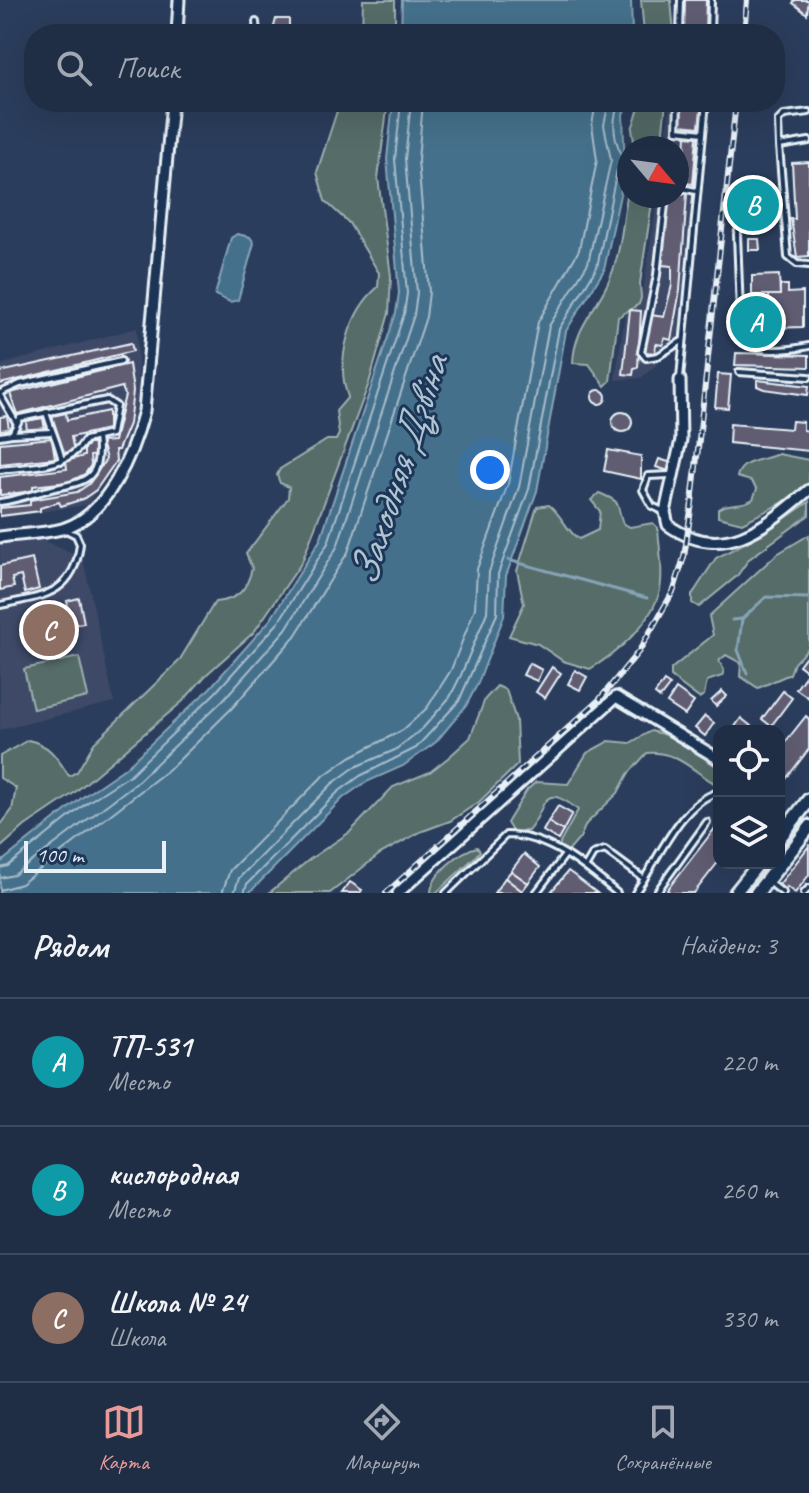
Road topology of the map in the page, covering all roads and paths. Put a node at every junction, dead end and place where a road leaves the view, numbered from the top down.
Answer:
1 (681, 0) edge
2 (711, 0) edge
3 (182, 3) edge
4 (179, 24) edge
5 (680, 24) edge
6 (710, 24) edge
7 (173, 112) edge
8 (678, 112) edge
9 (705, 112) edge
10 (809, 112) edge
11 (703, 133) junction
12 (809, 141) edge
13 (779, 146) junction
14 (689, 190) edge
15 (696, 191) junction
16 (665, 208) edge
17 (745, 212) dead end
18 (809, 265) edge
19 (683, 340) junction
20 (809, 346) edge
21 (121, 361) dead end
22 (739, 372) dead end
23 (809, 377) edge
24 (680, 380) joint
25 (0, 394) edge
26 (46, 412) junction
27 (17, 424) junction
28 (51, 432) junction
29 (12, 434) junction
30 (0, 436) edge
31 (97, 437) junction
32 (62, 461) junction
33 (0, 470) edge
34 (673, 475) junction
35 (809, 490) edge
36 (0, 502) edge
37 (665, 512) junction
38 (64, 529) junction
39 (0, 537) edge
40 (0, 605) edge
41 (713, 755) edge
42 (713, 795) edge
43 (806, 809) edge
44 (707, 822) dead end
45 (785, 826) edge
46 (809, 827) edge
47 (565, 855) junction
48 (586, 866) junction
49 (755, 869) edge
50 (644, 879) junction
51 (767, 880) junction
52 (809, 888) edge
53 (398, 893) edge
54 (446, 893) edge
55 (536, 893) edge
56 (617, 893) edge
57 (635, 893) edge
58 (656, 893) edge
59 (736, 893) edge
60 (757, 893) edge
61 (783, 893) edge
62 (804, 893) edge

1 - 5 lane
2 - 6 lane
3 - 4 street
7 - 38 street
8 - 11 lane
9 - 11 lane
10 - 13 lane
11 - 15 lane
12 - 13 lane
13 - 18 lane
14 - 15 lane
15 - 19 lane
16 - 19 lane
17 - 20 lane
19 - 24 lane
21 - 25 lane
22 - 23 lane
24 - 34 street
25 - 27 lane
26 - 27 lane
26 - 28 lane
26 - 31 lane
27 - 29 lane
28 - 29 lane
28 - 32 lane
29 - 30 lane
31 - 32 lane
31 - 36 lane
32 - 33 lane
34 - 37 street
34 - 37 lane
35 - 37 street
38 - 39 street
38 - 40 lane
41 - 53 street
42 - 50 lane
43 - 45 main road
44 - 58 lane
46 - 51 main road
47 - 48 lane
47 - 54 lane
47 - 55 lane
48 - 50 lane
48 - 56 lane
49 - 59 main road
50 - 57 lane
51 - 60 main road
51 - 61 lane
52 - 62 lane

